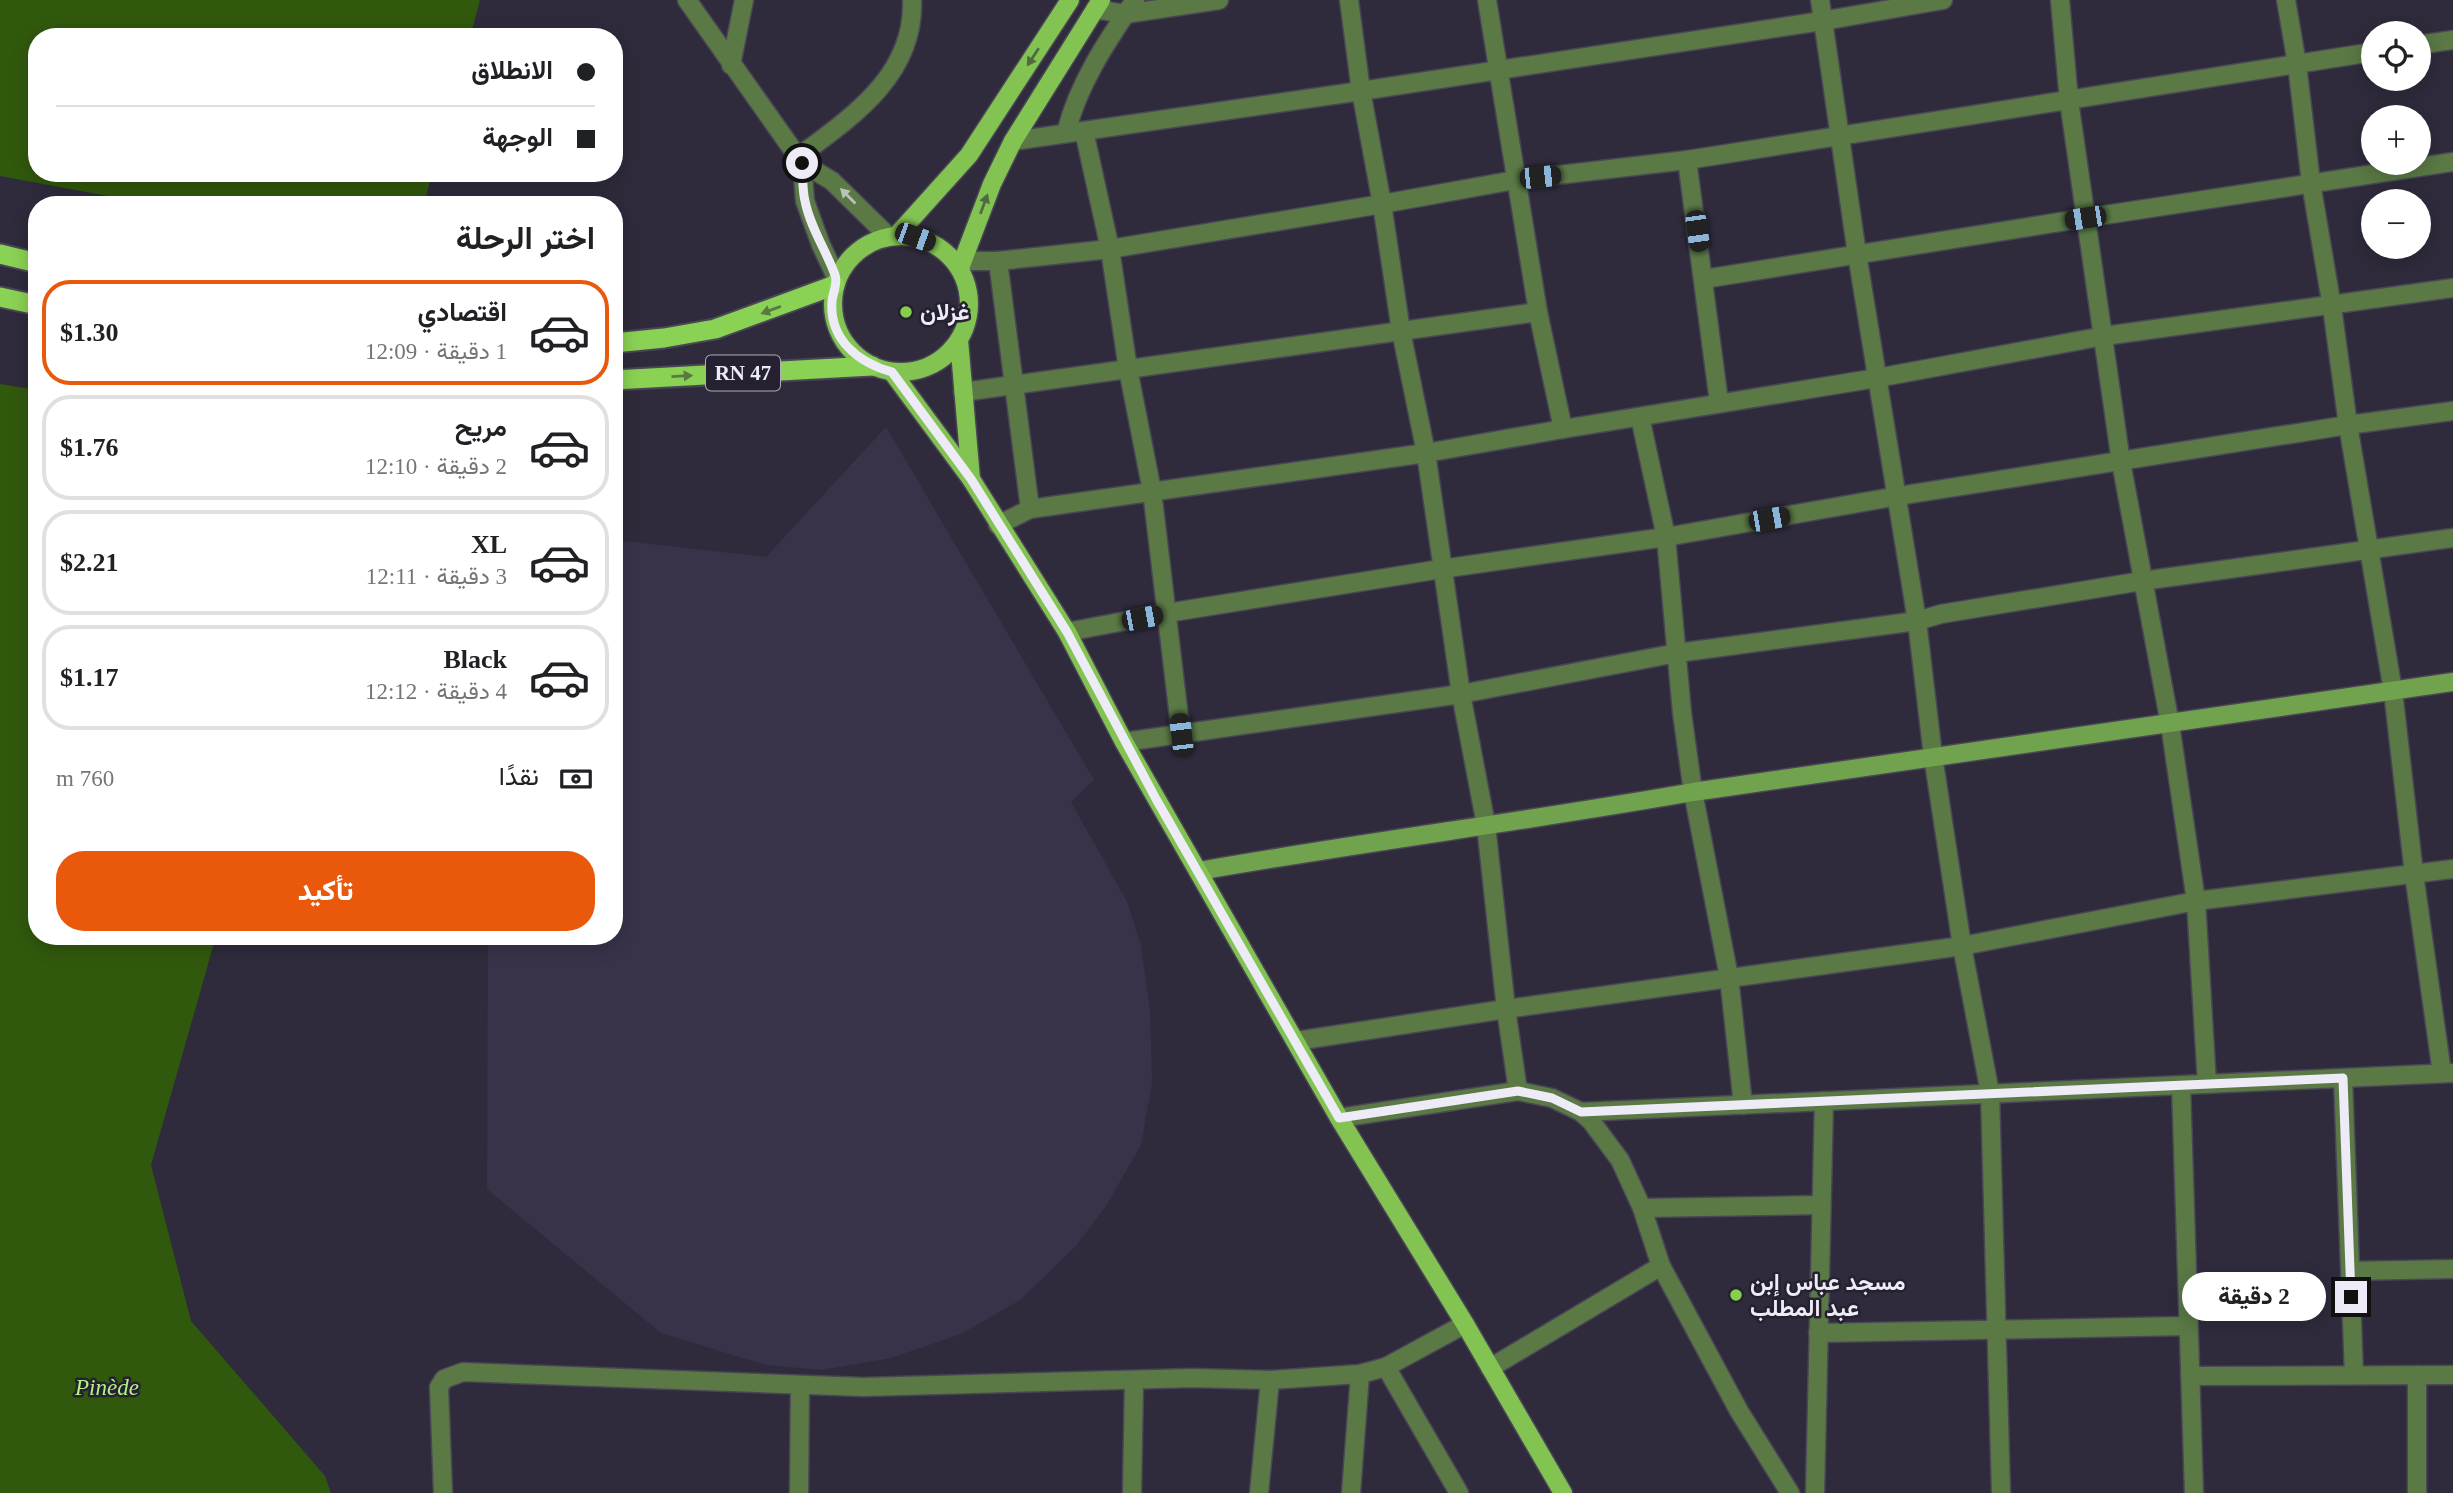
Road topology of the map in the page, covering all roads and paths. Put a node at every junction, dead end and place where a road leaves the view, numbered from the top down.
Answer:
1 (687, 0) edge
2 (744, 0) edge
3 (912, 0) edge
4 (1070, 0) edge
5 (1349, 0) edge
6 (1487, 0) edge
7 (1820, 0) edge
8 (1943, 0) edge
9 (2060, 0) edge
10 (2286, 0) edge
11 (1209, 1) edge
12 (1098, 4) edge
13 (1130, 7) edge
14 (1822, 21) junction
15 (2453, 40) edge
16 (2431, 43) edge
17 (2361, 54) edge
18 (2297, 64) junction
19 (731, 65) junction
20 (1497, 69) junction
21 (1362, 91) junction
22 (2069, 101) junction
23 (1075, 132) junction
24 (1841, 137) junction
25 (1013, 141) junction
26 (800, 160) junction
27 (1687, 160) junction
28 (2453, 162) edge
29 (1515, 180) junction
30 (2311, 183) junction
31 (1382, 204) junction
32 (2085, 218) junction
33 (893, 236) junction
34 (1110, 248) junction
35 (0, 254) edge
36 (1857, 254) junction
37 (28, 261) edge
38 (998, 261) junction
39 (961, 265) junction
40 (1704, 279) junction
41 (836, 282) junction
42 (2453, 288) edge
43 (0, 297) edge
44 (28, 303) edge
45 (2332, 307) junction
46 (1538, 312) junction
47 (1401, 331) junction
48 (2104, 336) junction
49 (959, 340) junction
50 (623, 342) edge
51 (872, 366) junction
52 (1128, 369) junction
53 (892, 372) junction
54 (1877, 378) junction
55 (623, 380) edge
56 (1015, 386) junction
57 (963, 392) junction
58 (1719, 402) junction
59 (2453, 411) edge
60 (1640, 417) junction
61 (2348, 425) junction
62 (1563, 429) junction
63 (1426, 453) junction
64 (2121, 462) junction
65 (971, 479) junction
66 (1152, 491) junction
67 (1898, 496) junction
68 (1030, 509) junction
69 (998, 525) junction
70 (1666, 537) junction
71 (2453, 538) edge
72 (2370, 550) junction
73 (1441, 569) junction
74 (2142, 581) junction
75 (1167, 613) junction
76 (1917, 621) junction
77 (1067, 632) junction
78 (1677, 653) junction
79 (2453, 682) edge
80 (2393, 691) junction
81 (1461, 694) junction
82 (2170, 724) junction
83 (1181, 734) junction
84 (1124, 742) junction
85 (1933, 756) junction
86 (1693, 792) junction
87 (1486, 825) junction
88 (2453, 869) edge
89 (1199, 871) junction
90 (2414, 874) junction
91 (2196, 901) junction
92 (1962, 946) junction
93 (1729, 977) junction
94 (1506, 1009) junction
95 (1296, 1041) junction
96 (2448, 1073) edge
97 (2343, 1078) junction
98 (2207, 1084) junction
99 (2181, 1085) junction
100 (1518, 1091) junction
101 (1990, 1094) junction
102 (1824, 1101) junction
103 (1743, 1105) junction
104 (1581, 1112) junction
105 (1339, 1118) junction
106 (1820, 1205) junction
107 (1642, 1208) junction
108 (1661, 1266) junction
109 (2453, 1269) edge
110 (2351, 1271) junction
111 (1465, 1324) junction
112 (2187, 1326) junction
113 (1998, 1329) junction
114 (1818, 1333) junction
115 (1386, 1367) junction
116 (1490, 1368) junction
117 (1360, 1374) junction
118 (2354, 1375) junction
119 (2417, 1375) junction
120 (2453, 1375) edge
121 (2190, 1376) junction
122 (1270, 1380) junction
123 (1134, 1381) junction
124 (800, 1385) junction
125 (443, 1493) edge
126 (799, 1493) edge
127 (1132, 1493) edge
128 (1259, 1493) edge
129 (1351, 1493) edge
130 (1459, 1493) edge
131 (1563, 1493) edge
132 (1790, 1493) edge
133 (1815, 1493) edge
134 (2001, 1493) edge
135 (2193, 1493) edge
136 (2417, 1493) edge

1 - 19 street
2 - 19 street
3 - 26 street
4 -> 33 main road
5 - 21 street
6 - 20 street
7 - 14 street
8 - 14 street
9 - 22 street
10 - 18 street
11 - 13 street
12 - 13 street
12 - 25 main road
13 - 23 street
14 - 20 street
14 - 24 street
15 - 16 street
17 - 18 street
18 - 22 street
18 - 30 street
19 - 26 street
20 - 21 street
20 - 29 street
21 - 23 street
21 - 31 street
22 - 24 street
22 - 32 street
23 - 25 street
23 - 34 street
24 - 27 street
24 - 36 street
39 -> 25 main road
33 -> 26 street
26 - 41 street
27 - 29 street
27 - 40 street
28 - 30 street
29 - 31 street
29 - 46 street
30 - 32 street
30 - 45 street
31 - 34 street
31 - 47 street
32 - 36 street
32 - 48 street
33 - 39 main road
33 - 41 main road
34 - 38 street
34 - 52 street
35 - 37 highway
36 - 40 street
36 - 54 street
38 - 39 street
38 - 56 street
39 - 49 main road
40 - 58 street
41 -> 50 highway, RN 47
41 - 51 main road
42 - 45 street
43 - 44 highway
45 - 48 street
45 - 61 street
46 - 47 street
46 - 62 street
47 - 52 street
47 - 63 street
48 - 54 street
48 - 64 street
49 - 53 main road
49 - 57 main road
51 - 53 main road
55 -> 51 highway, RN 47
52 - 56 street
52 - 66 street
53 - 65 main road
54 - 58 street
54 - 67 street
56 - 57 street
56 - 68 street
57 - 65 main road
58 - 60 street
59 - 61 street
60 - 62 street
60 - 70 street
61 - 64 street
61 - 72 street
62 - 63 street
63 - 66 street
63 - 73 street
64 - 67 street
64 - 74 street
65 - 69 main road
66 - 68 street
66 - 75 street
67 - 70 street
67 - 76 street
68 - 69 street
69 - 77 main road
70 - 73 street
70 - 78 street
71 - 72 street
72 - 74 street
72 - 80 street
73 - 75 street
73 - 81 street
74 - 76 street
74 - 82 street
75 - 77 street
75 - 83 street
76 - 78 street
76 - 85 street
77 - 84 main road
78 - 81 street
78 - 86 street
79 - 80 main road
80 - 82 main road
80 - 90 street
81 - 83 street
81 - 87 street
82 - 85 main road
82 - 91 street
83 - 84 street
84 - 89 main road
85 - 86 main road
85 - 92 street
86 - 87 main road
86 - 93 street
87 - 89 main road
87 - 94 street
88 - 90 street
89 - 95 main road
90 - 91 street
90 - 96 street
91 - 92 street
91 - 98 street
92 - 93 street
92 - 101 street
93 - 94 street
93 - 103 street
94 - 95 street
94 - 100 street
95 - 105 main road
96 - 97 street
97 - 98 street
97 - 110 street
98 - 99 street
99 - 101 street
99 - 112 street
100 - 104 street
100 - 105 street
101 - 102 street
101 - 113 street
102 - 103 street
102 - 106 street
103 - 104 street
104 - 107 street
105 - 111 main road
106 - 107 street
106 - 114 street
107 - 108 street
108 - 116 street
108 - 132 street
109 - 110 street
110 - 118 street
111 - 115 street
111 - 116 main road
112 - 113 street
112 - 121 street
113 - 114 street
113 - 134 street
114 - 133 street
115 - 117 street
115 - 130 street
116 - 131 main road
117 - 122 street
117 - 129 street
118 - 119 street
118 - 121 street
119 - 120 street
119 - 136 street
121 - 135 street
122 - 123 street
122 - 128 street
123 - 124 street
123 - 127 street
124 - 125 street
124 - 126 street

